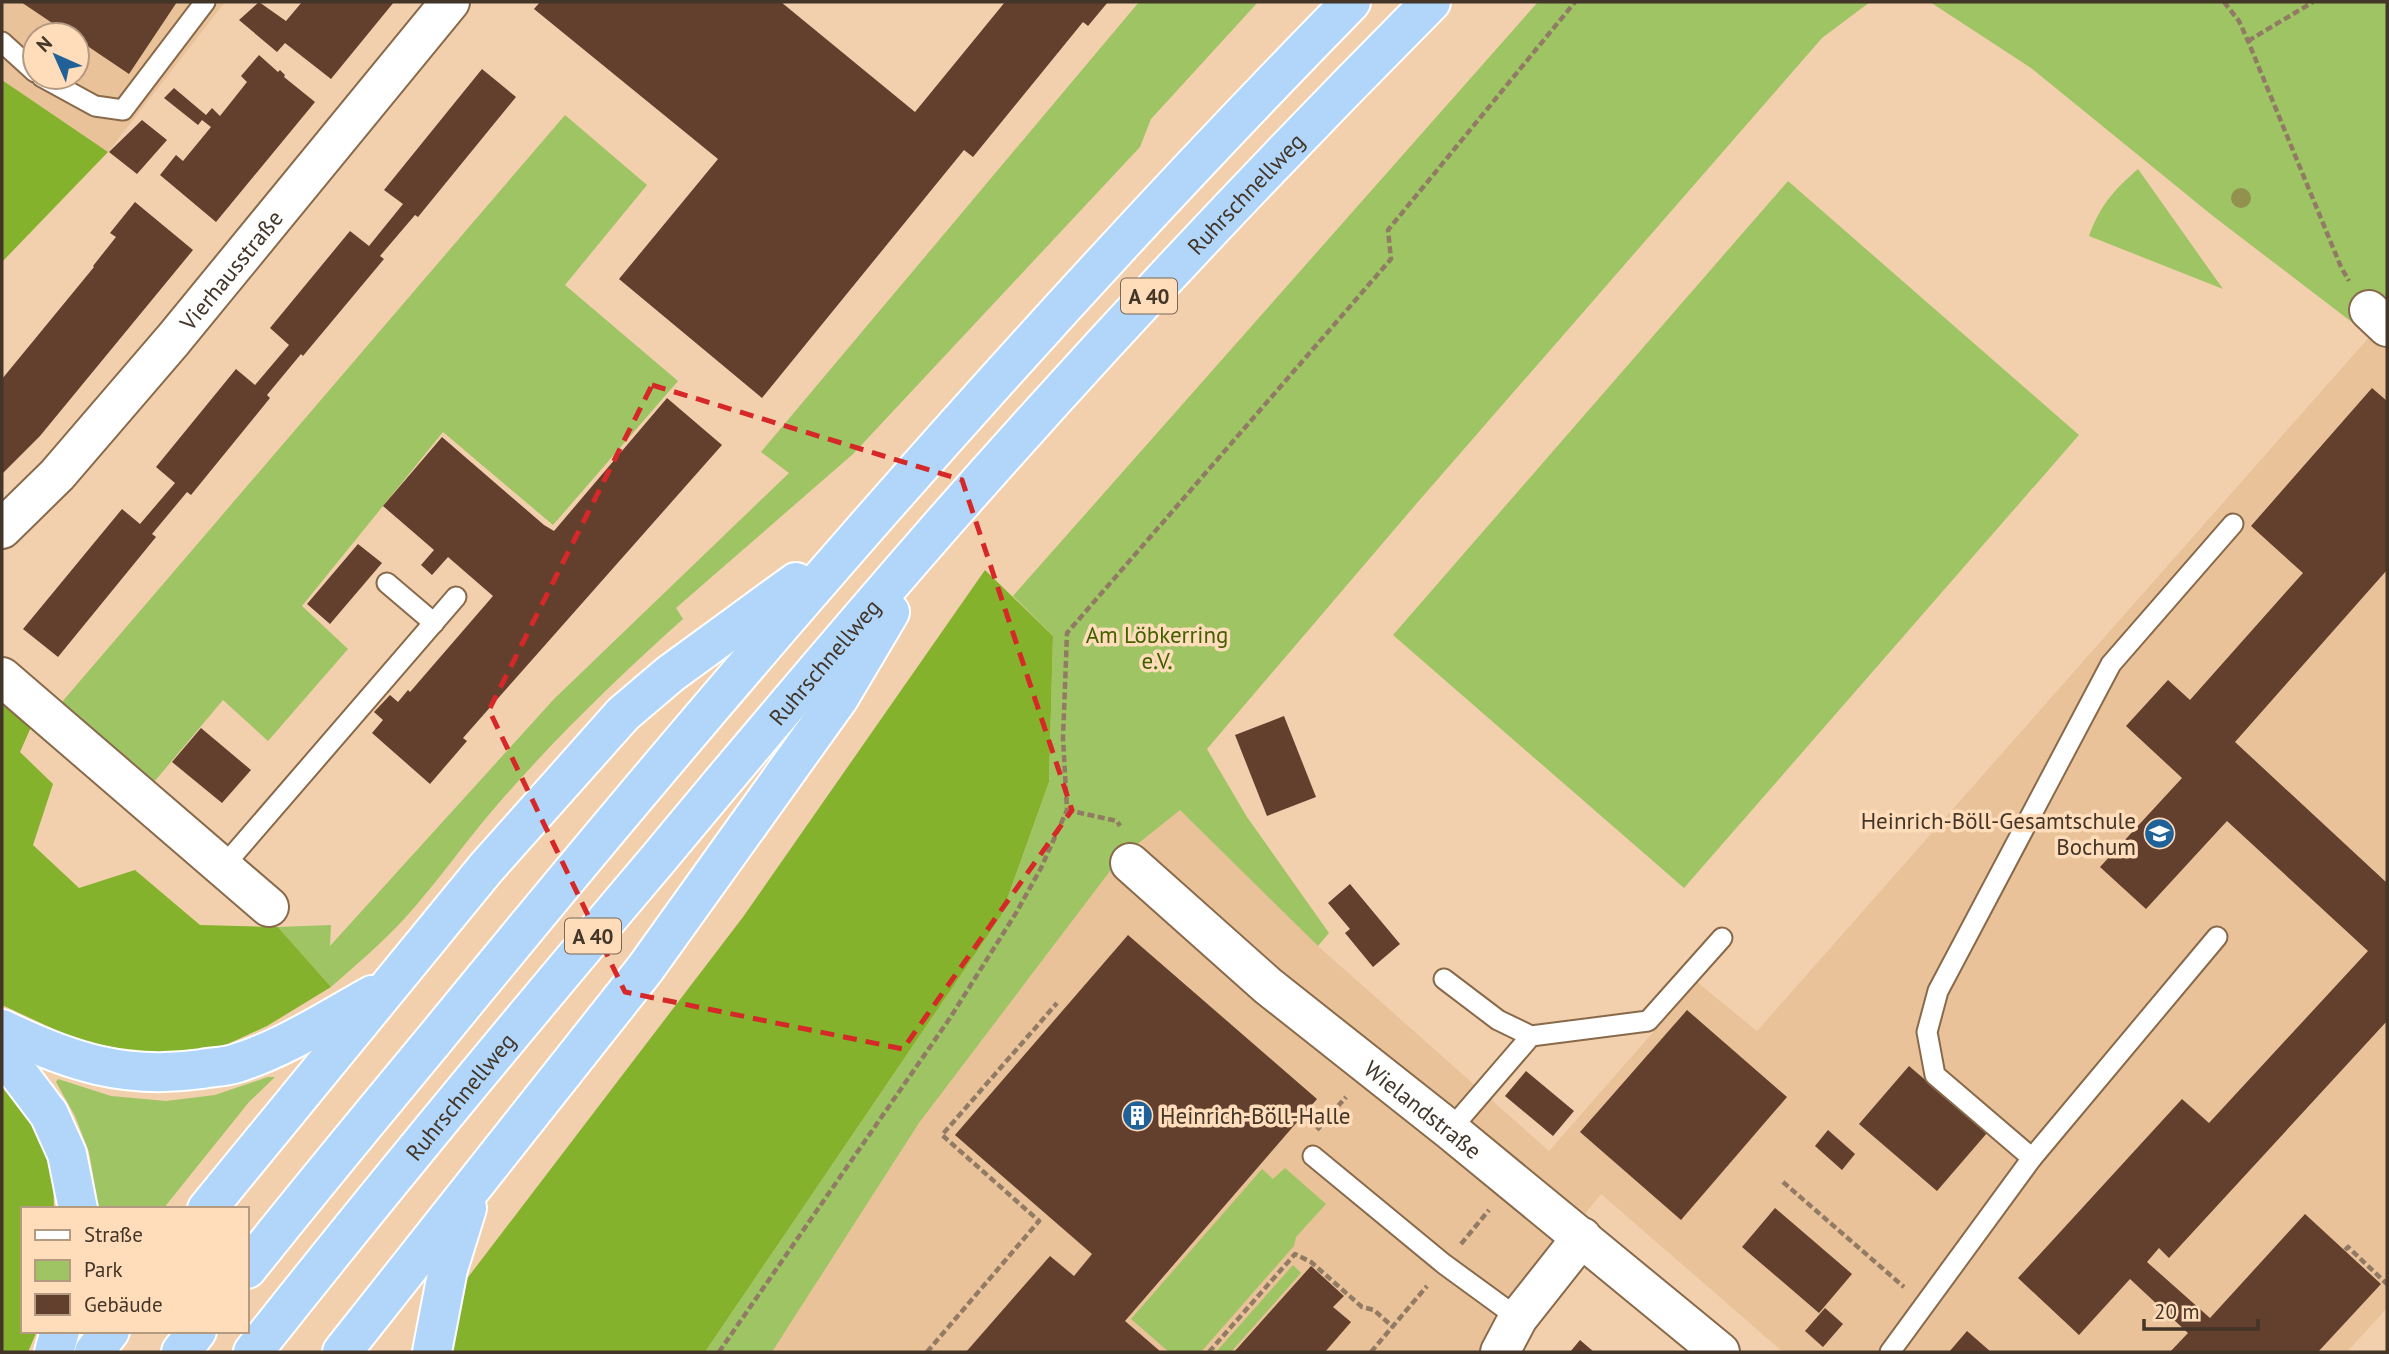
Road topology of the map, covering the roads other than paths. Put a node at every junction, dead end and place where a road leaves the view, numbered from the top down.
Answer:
1 (205, 2) edge
2 (450, 2) edge
3 (1351, 2) edge
4 (1431, 2) edge
5 (2, 42) edge
6 (21, 59) edge
7 (68, 91) edge
8 (915, 471) junction
9 (2233, 524) dead end
10 (941, 526) junction
11 (2, 529) edge
12 (387, 583) dead end
13 (456, 597) dead end
14 (434, 623) junction
15 (2, 677) edge
16 (1130, 863) dead end
17 (222, 868) junction
18 (269, 907) dead end
19 (2217, 937) dead end
20 (1723, 938) dead end
21 (1444, 979) dead end
22 (389, 985) junction
23 (2, 1029) edge
24 (1531, 1036) junction
25 (2, 1052) edge
26 (1450, 1129) junction
27 (1312, 1146) road end
28 (2032, 1158) junction
29 (473, 1187) junction
30 (78, 1207) edge
31 (208, 1207) edge
32 (1582, 1237) junction
33 (248, 1268) edge
34 (1518, 1318) junction
35 (59, 1333) edge
36 (108, 1333) edge
37 (195, 1333) edge
38 (54, 1352) edge
39 (94, 1352) edge
40 (181, 1352) edge
41 (253, 1352) edge
42 (342, 1352) edge
43 (432, 1352) edge
44 (1500, 1352) edge
45 (1720, 1352) edge
46 (1890, 1352) edge

1 - 7 lane
2 - 11 street, Vierhausstraße
3 - 8 highway, A 40
4 - 10 highway, Ruhrschnellweg / A 40
5 - 6 lane
8 - 22 highway
8 - 33 highway, A 40
9 - 28 lane
10 - 29 highway
10 - 41 highway, Ruhrschnellweg / A 40
12 - 14 lane
13 - 14 lane
14 - 17 lane
15 - 17 street
16 - 26 street, Wielandstraße
17 - 18 street
19 - 28 lane
20 - 24 lane
21 - 24 lane
22 - 23 highway
22 - 31 highway
24 - 26 lane
25 - 30 highway
26 - 32 street, Wielandstraße
27 - 34 lane
28 - 46 lane
29 - 42 highway
29 - 43 highway
32 - 34 street
32 - 45 street, Wielandstraße
34 - 44 street
35 - 38 highway
36 - 39 highway
37 - 40 highway

